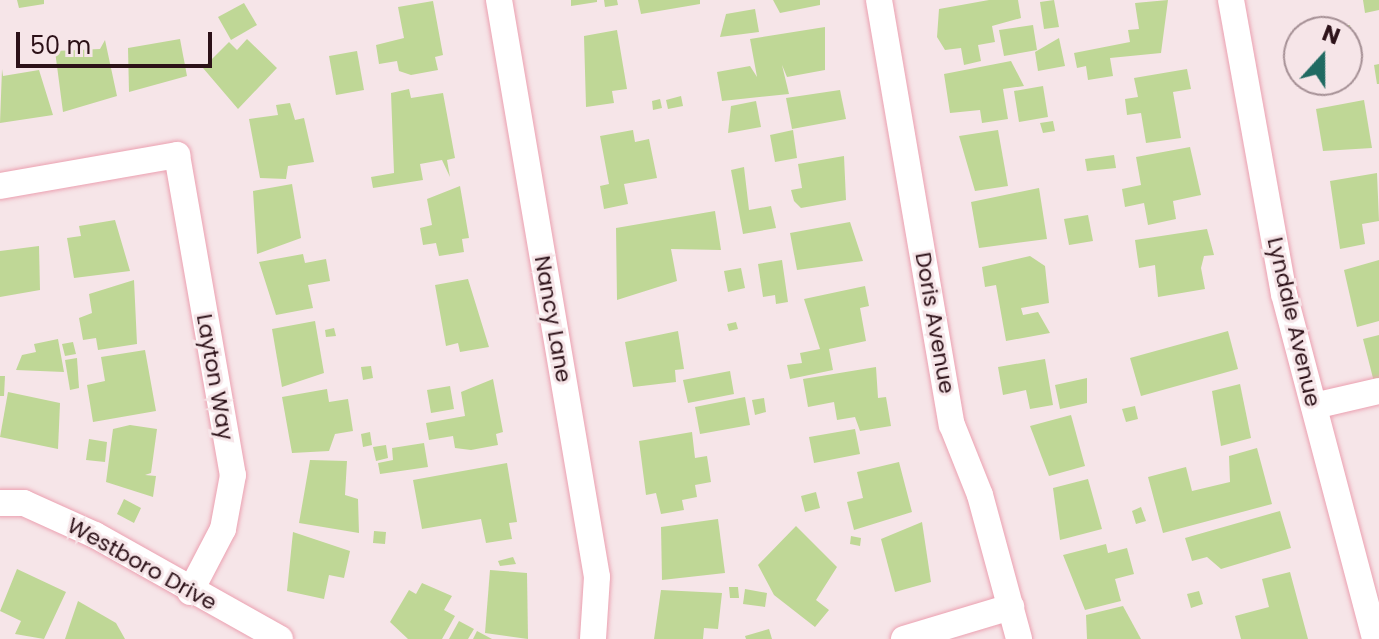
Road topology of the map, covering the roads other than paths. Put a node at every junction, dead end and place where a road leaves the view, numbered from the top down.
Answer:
1 (499, 0) edge
2 (879, 0) edge
3 (1231, 0) edge
4 (0, 186) edge
5 (1379, 391) edge
6 (1314, 406) junction
7 (0, 503) edge
8 (190, 592) junction
9 (1011, 607) junction
10 (280, 639) edge
11 (593, 639) edge
12 (904, 639) edge
13 (1019, 639) edge
14 (1375, 639) edge

1 - 11 street, Nancy Lane
2 - 9 street, Doris Avenue
3 - 6 street, Lyndale Avenue
4 - 8 street, Layton Way
5 - 6 street
6 - 14 street, Lyndale Avenue
7 - 8 street, Westboro Drive
8 - 10 street, Westboro Drive
9 - 12 street
9 - 13 street, Doris Avenue

